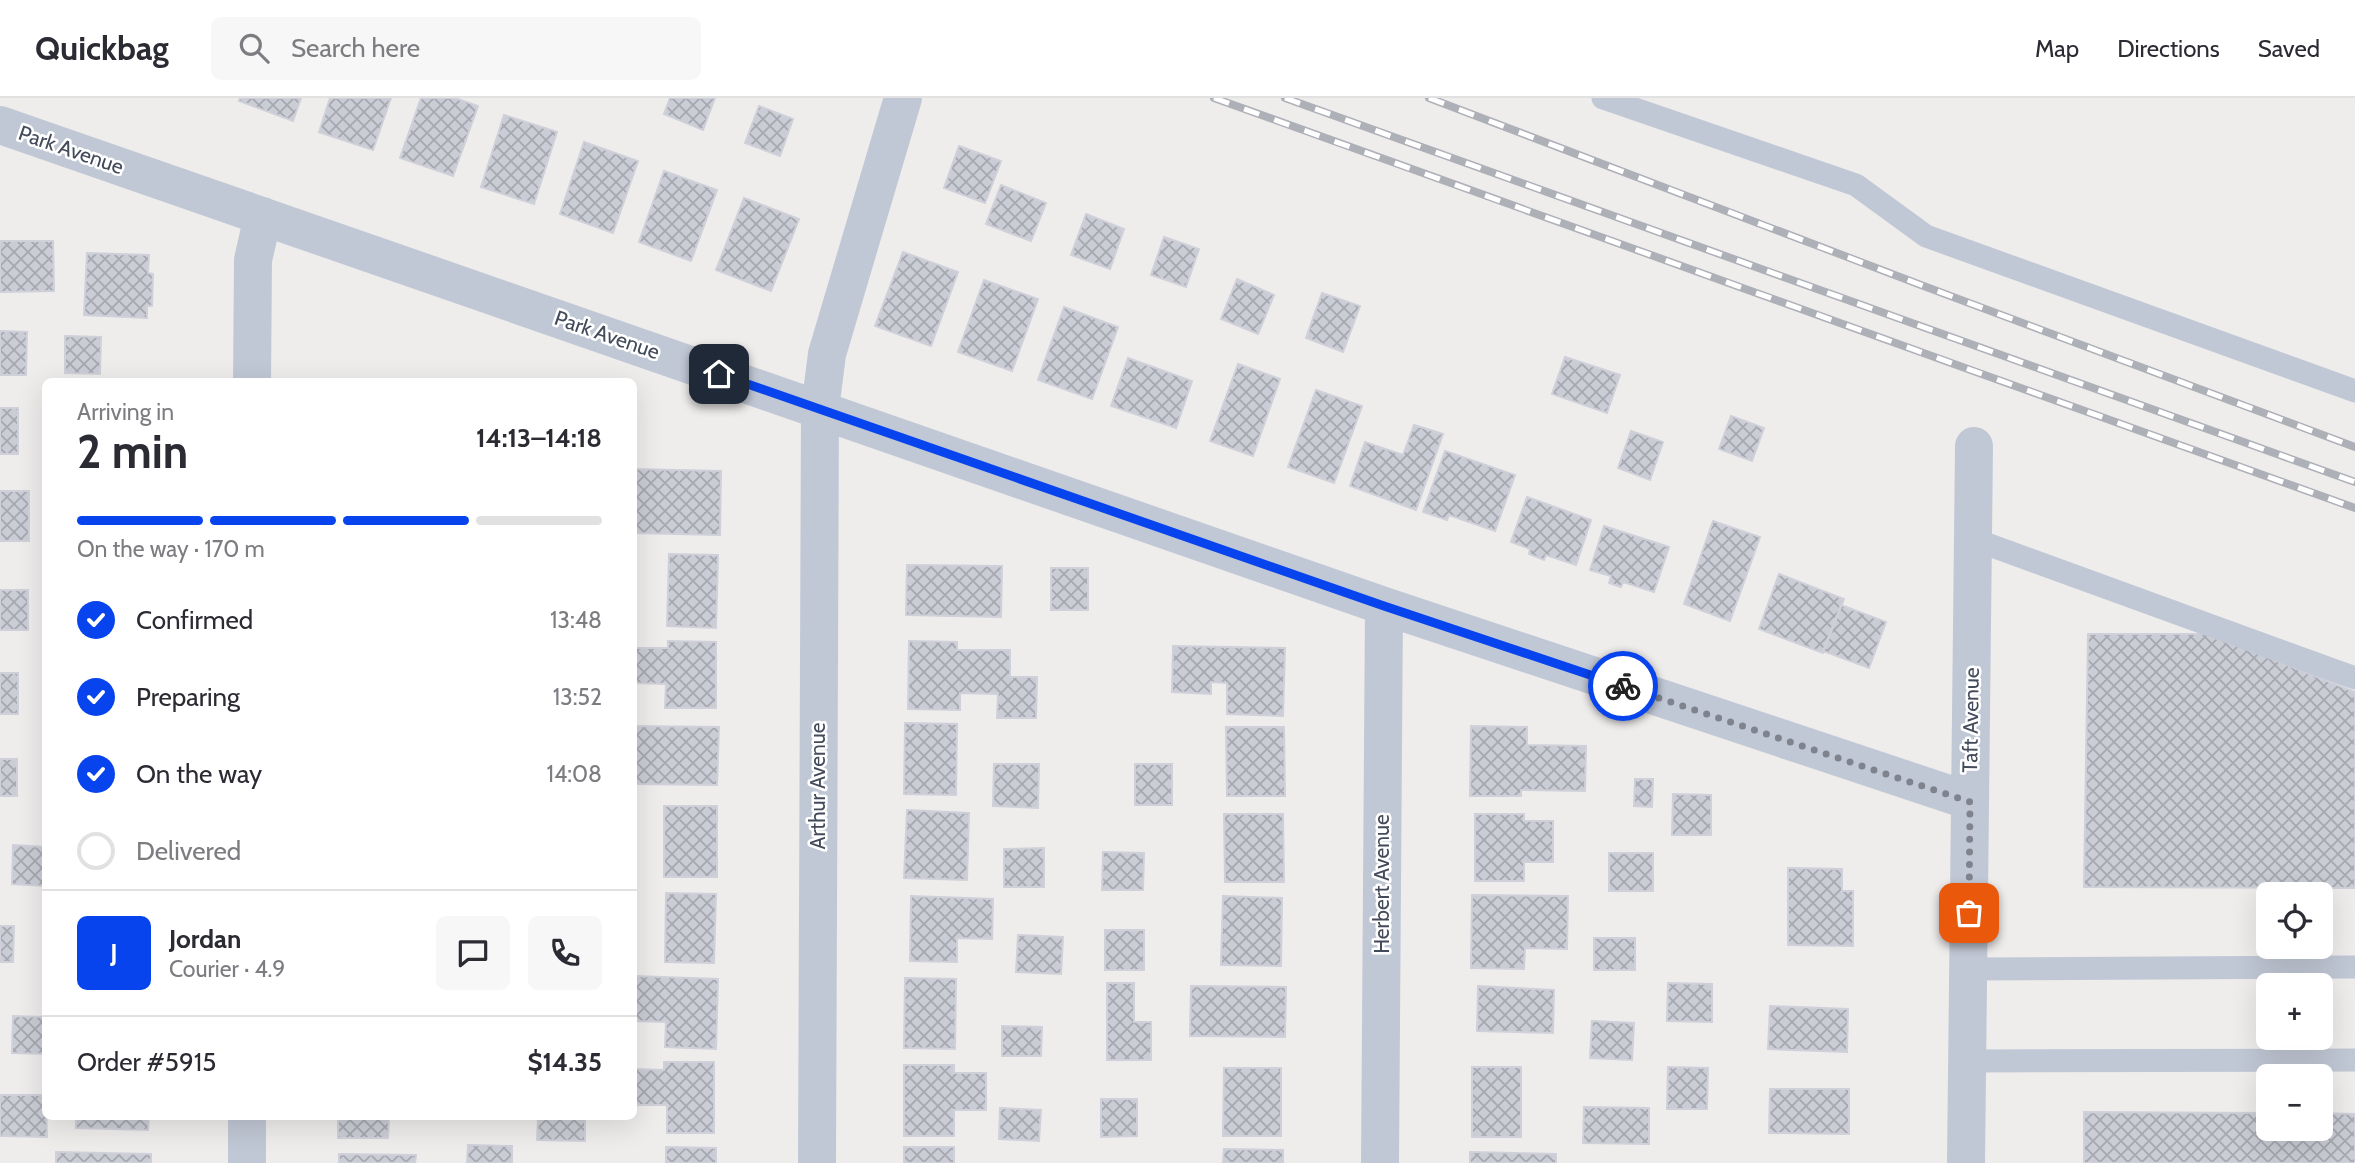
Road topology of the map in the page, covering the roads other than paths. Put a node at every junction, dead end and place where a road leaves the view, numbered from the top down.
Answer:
1 (903, 98) edge
2 (1604, 98) edge
3 (0, 125) edge
4 (263, 216) junction
5 (252, 378) edge
6 (2355, 391) edge
7 (820, 409) junction
8 (1974, 446) dead end
9 (1973, 539) junction
10 (1384, 606) junction
11 (2355, 678) edge
12 (1970, 802) junction
13 (2355, 967) edge
14 (1968, 969) junction
15 (2355, 1060) edge
16 (1968, 1061) junction
17 (247, 1120) edge
18 (247, 1163) edge
19 (817, 1163) edge
20 (1380, 1163) edge
21 (1966, 1163) edge

1 - 7 street, Arthur Avenue
2 - 6 lane
3 - 4 street, Park Avenue
4 - 5 street
4 - 7 street, Park Avenue
7 - 10 street, Park Avenue
7 - 19 street, Arthur Avenue
8 - 9 street, Taft Avenue
9 - 11 lane
9 - 12 street, Taft Avenue
10 - 12 street, Park Avenue
10 - 20 street, Herbert Avenue
12 - 14 street, Taft Avenue
13 - 14 lane
14 - 16 street, Taft Avenue
15 - 16 lane
16 - 21 street, Taft Avenue
17 - 18 street

